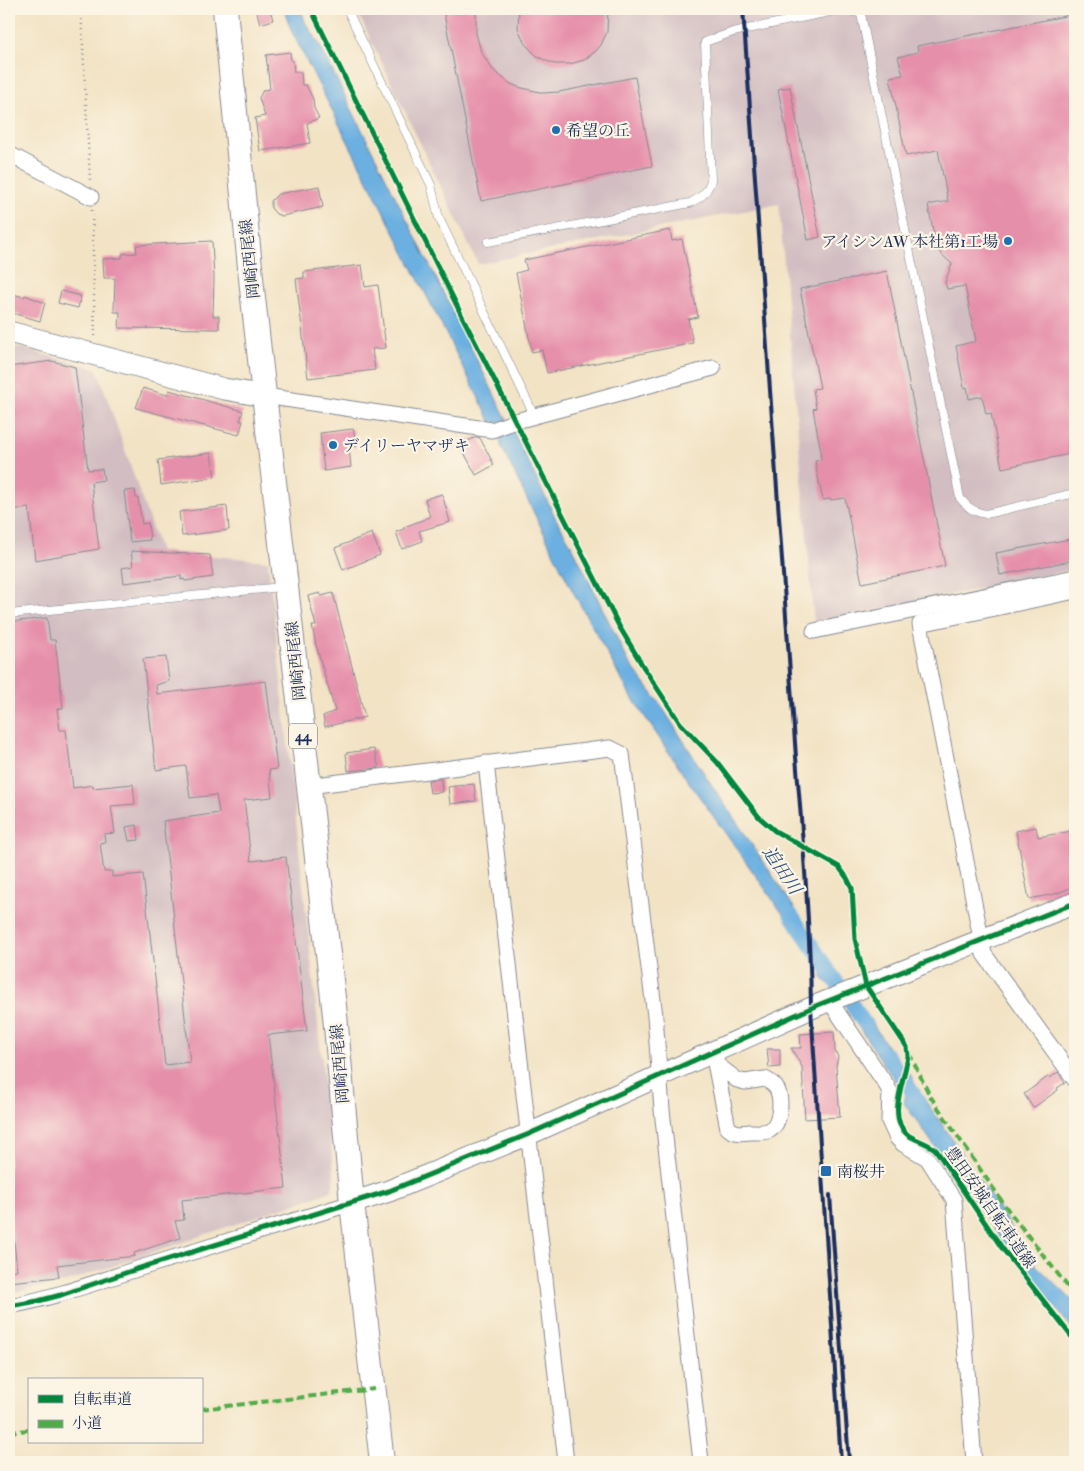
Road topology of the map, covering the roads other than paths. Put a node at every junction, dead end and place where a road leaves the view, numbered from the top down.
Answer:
1 (225, 9) edge
2 (347, 9) edge
3 (860, 11) edge
4 (9, 154) edge
5 (91, 197) dead end
6 (488, 242) dead end
7 (9, 332) edge
8 (713, 368) dead end
9 (265, 396) junction
10 (534, 416) junction
11 (1075, 492) edge
12 (1075, 577) edge
13 (287, 586) junction
14 (1075, 591) edge
15 (9, 614) edge
16 (814, 631) dead end
17 (486, 763) junction
18 (308, 786) junction
19 (1075, 903) edge
20 (981, 940) junction
21 (832, 999) junction
22 (713, 1058) junction
23 (661, 1076) junction
24 (1075, 1080) edge
25 (529, 1134) junction
26 (352, 1203) junction
27 (9, 1306) edge
28 (382, 1462) edge
29 (566, 1462) edge
30 (701, 1462) edge
31 (974, 1462) edge

1 - 9 main road, 岡崎西尾線 / 44
2 - 10 lane
3 - 6 lane
3 - 11 lane
4 - 5 street
7 - 9 street
8 - 10 street
9 - 10 street
9 - 13 main road, 岡崎西尾線 / 44
12 - 16 street
13 - 15 lane
13 - 18 main road, 岡崎西尾線 / 44
14 - 20 street
17 - 18 street
17 - 23 street
17 - 25 street
18 - 26 main road, 岡崎西尾線 / 44
19 - 20 street
20 - 21 street
20 - 24 street
21 - 22 street
21 - 31 street
22 - 22 street
22 - 23 street
23 - 25 street
23 - 30 street
25 - 26 street
25 - 29 street
26 - 27 street
26 - 28 main road, 岡崎西尾線 / 44

